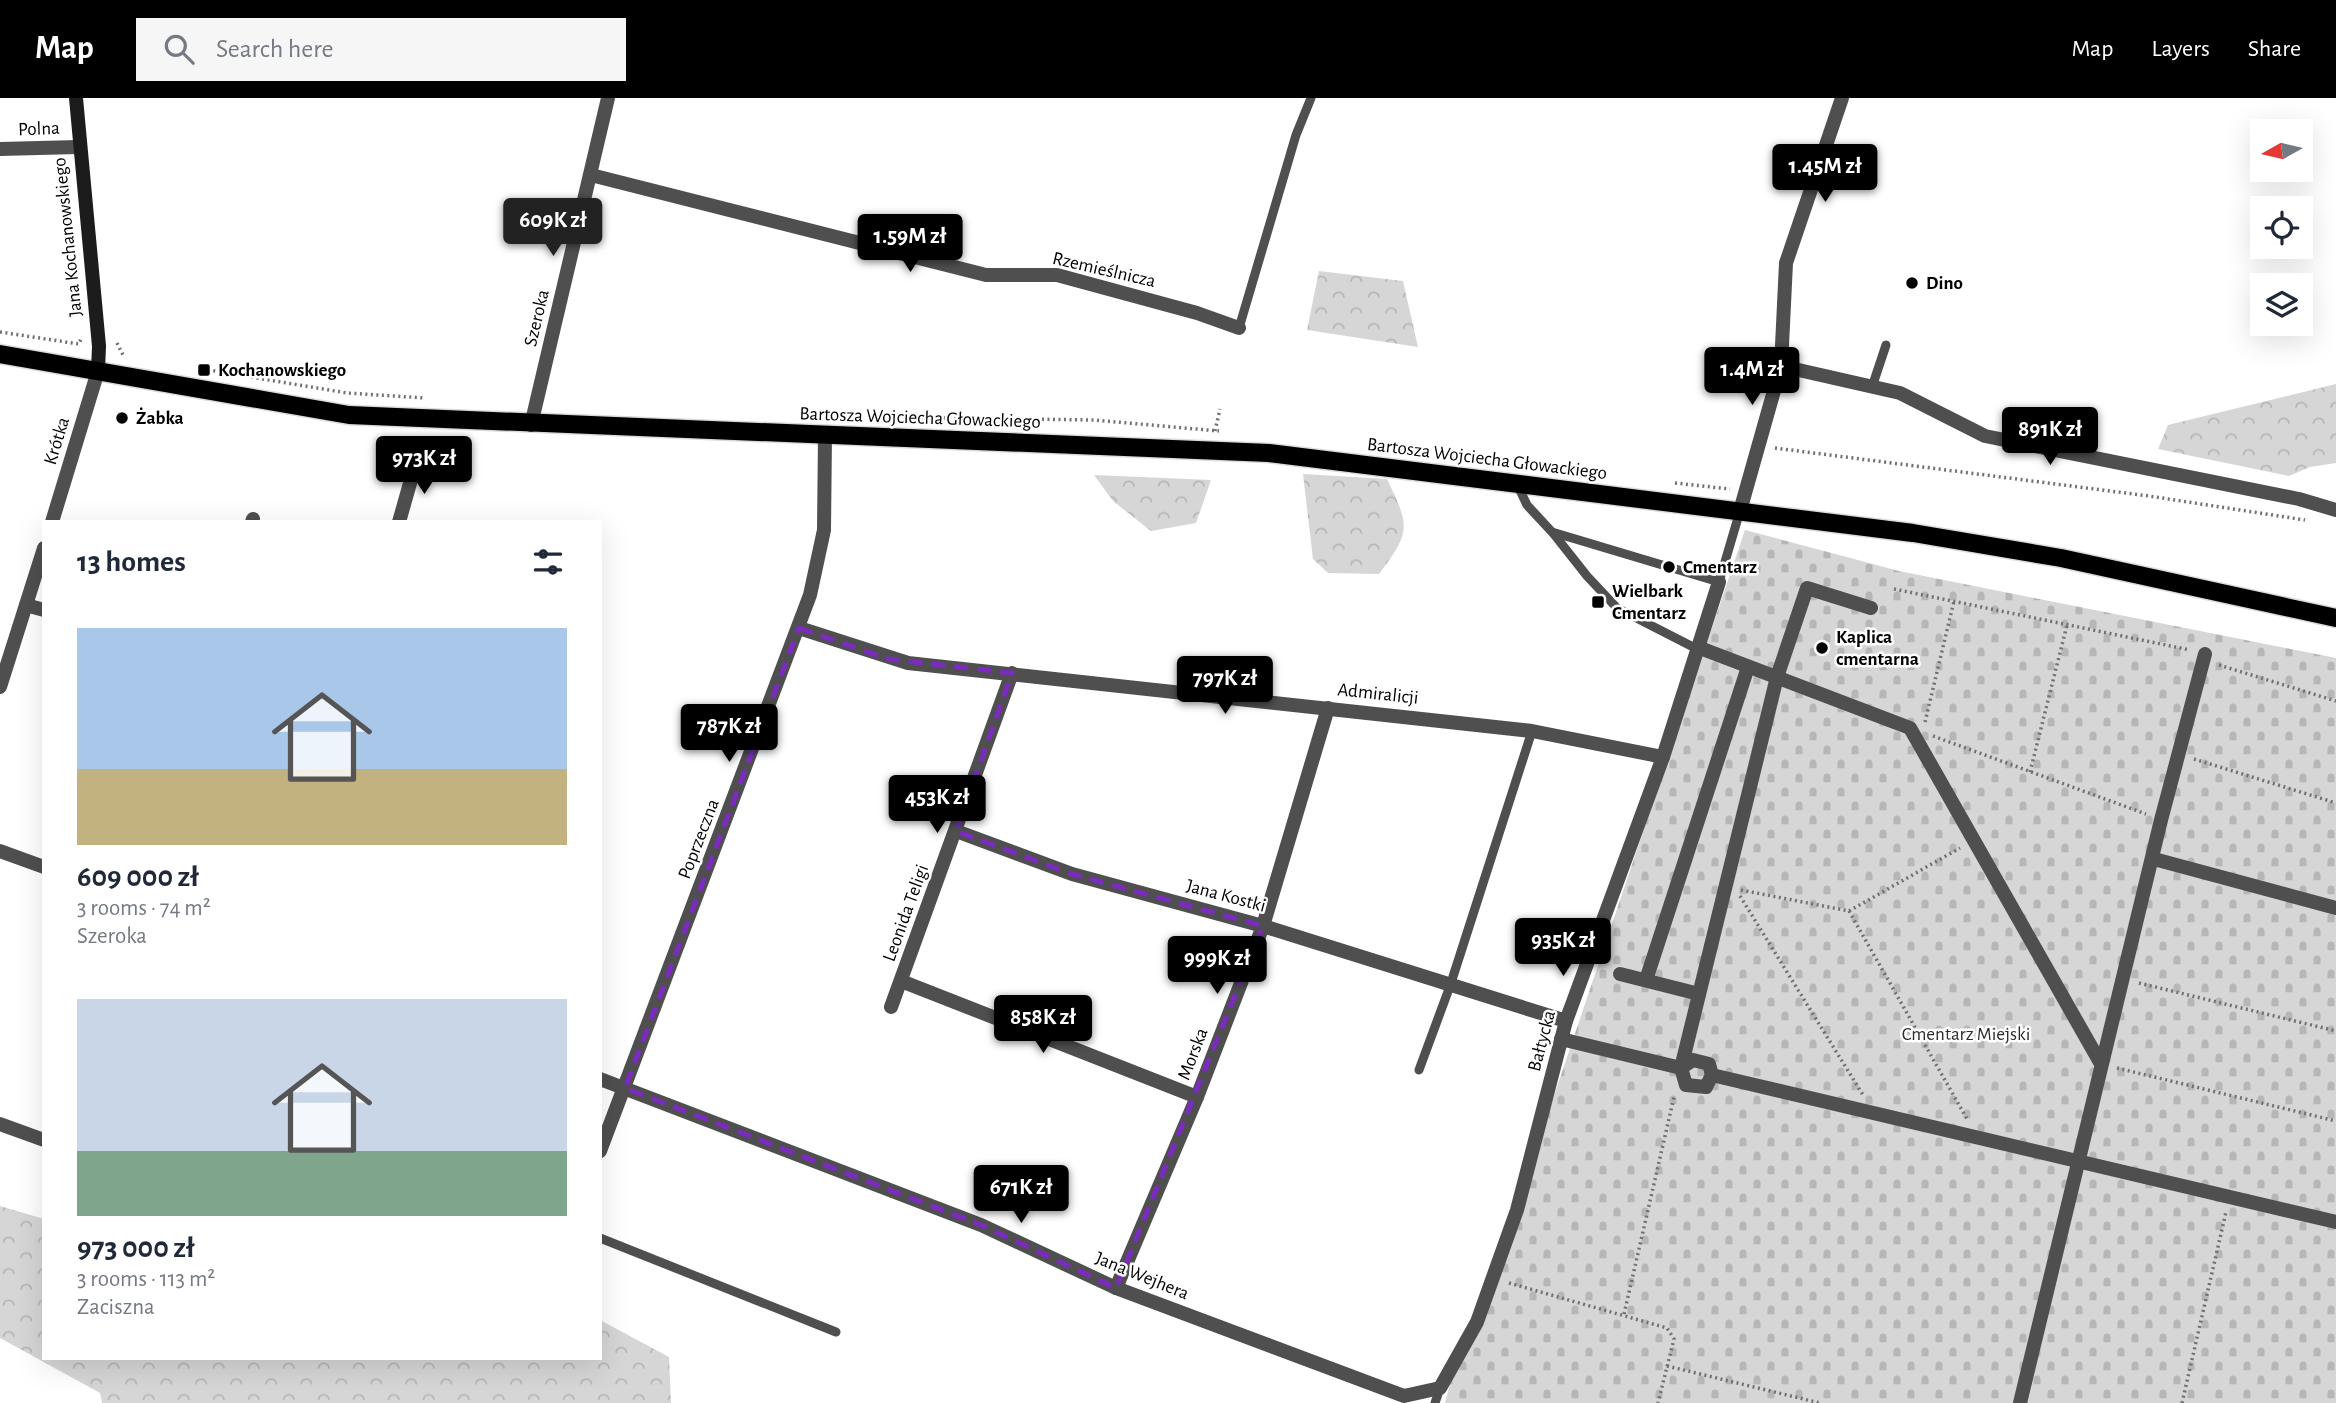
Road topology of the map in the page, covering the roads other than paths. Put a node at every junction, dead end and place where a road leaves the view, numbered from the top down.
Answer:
1 (76, 98) edge
2 (608, 98) edge
3 (1311, 98) edge
4 (1842, 98) edge
5 (78, 147) junction
6 (0, 149) edge
7 (591, 175) junction
8 (1239, 328) joint
9 (1886, 345) dead end
10 (0, 354) edge
11 (1781, 366) junction
12 (98, 371) junction
13 (1872, 387) junction
14 (531, 425) junction
15 (825, 436) junction
16 (416, 462) dead end
17 (1517, 484) junction
18 (2336, 510) edge
19 (1740, 511) junction
20 (53, 520) edge
21 (401, 520) edge
22 (1552, 532) junction
23 (42, 554) edge
24 (1719, 582) junction
25 (26, 605) junction
26 (1871, 608) dead end
27 (42, 609) edge
28 (2336, 618) edge
29 (799, 628) junction
30 (1699, 649) junction
31 (2204, 657) road end
32 (1748, 667) junction
33 (1012, 673) junction
34 (1777, 677) junction
35 (0, 687) edge
36 (1328, 708) junction
37 (1532, 731) junction
38 (1663, 757) junction
39 (957, 831) junction
40 (0, 851) edge
41 (2154, 859) junction
42 (42, 866) edge
43 (2336, 908) edge
44 (1263, 926) junction
45 (1620, 974) dead end
46 (1646, 980) junction
47 (901, 981) junction
48 (1450, 986) junction
49 (1699, 994) junction
50 (891, 1007) dead end
51 (1566, 1021) junction
52 (1561, 1039) junction
53 (2101, 1064) junction
54 (1681, 1068) junction
55 (1419, 1070) dead end
56 (602, 1080) edge
57 (625, 1088) junction
58 (1197, 1097) junction
59 (0, 1124) edge
60 (42, 1139) edge
61 (602, 1146) edge
62 (2077, 1159) junction
63 (2336, 1222) edge
64 (602, 1239) edge
65 (1116, 1288) junction
66 (836, 1332) dead end
67 (1440, 1388) junction
68 (1435, 1403) edge
69 (2020, 1403) edge

1 - 5 street, Jana Kochanowskiego
2 - 7 street, Szeroka
3 - 8 lane
4 - 11 street
5 - 6 street, Polna
5 - 12 street, Jana Kochanowskiego
7 - 8 street, Rzemieślnicza
7 - 14 street, Szeroka
9 - 13 lane
10 - 12 main road, Bartosza Wojciecha Głowackiego
11 - 13 street
11 - 19 street
12 - 14 main road, Bartosza Wojciecha Głowackiego
12 - 20 street, Krótka
13 - 18 street
14 - 15 main road, Bartosza Wojciecha Głowackiego
15 - 17 main road, Bartosza Wojciecha Głowackiego
15 - 29 street, Poprzeczna
16 - 21 street
17 - 19 main road, Bartosza Wojciecha Głowackiego
17 - 22 lane
19 - 24 lane
19 - 28 main road, Bartosza Wojciecha Głowackiego
22 - 24 lane
22 - 30 lane
23 - 25 street
24 - 30 street, Bałtycka
25 - 27 street
25 - 35 street
26 - 34 street
29 - 33 street, Admiralicji
29 - 57 street, Poprzeczna
30 - 32 street
30 - 38 street, Bałtycka
31 - 41 street
32 - 34 street
32 - 46 street
33 - 36 street, Admiralicji
33 - 39 street, Leonida Teligi
34 - 49 street
34 - 53 street
36 - 37 street, Admiralicji
36 - 44 street, Morska
37 - 38 street, Admiralicji
37 - 48 lane
38 - 51 street, Bałtycka
39 - 44 street, Jana Kostki
39 - 47 street, Leonida Teligi
40 - 42 street
41 - 43 street
41 - 53 street
44 - 48 street, Jana Kostki
44 - 58 street, Morska
45 - 46 street
46 - 49 street
47 - 50 street, Leonida Teligi
47 - 58 street
48 - 51 street, Jana Kostki
48 - 55 lane
49 - 54 street
51 - 52 street, Bałtycka
52 - 54 street
52 - 67 street, Bałtycka
53 - 62 street
54 - 62 street
56 - 57 street, Jana Wejhera
57 - 61 street, Poprzeczna
57 - 65 street, Jana Wejhera
58 - 65 street, Morska
59 - 60 street
62 - 63 street
62 - 69 street
64 - 66 lane
65 - 67 street, Jana Wejhera
67 - 68 lane

